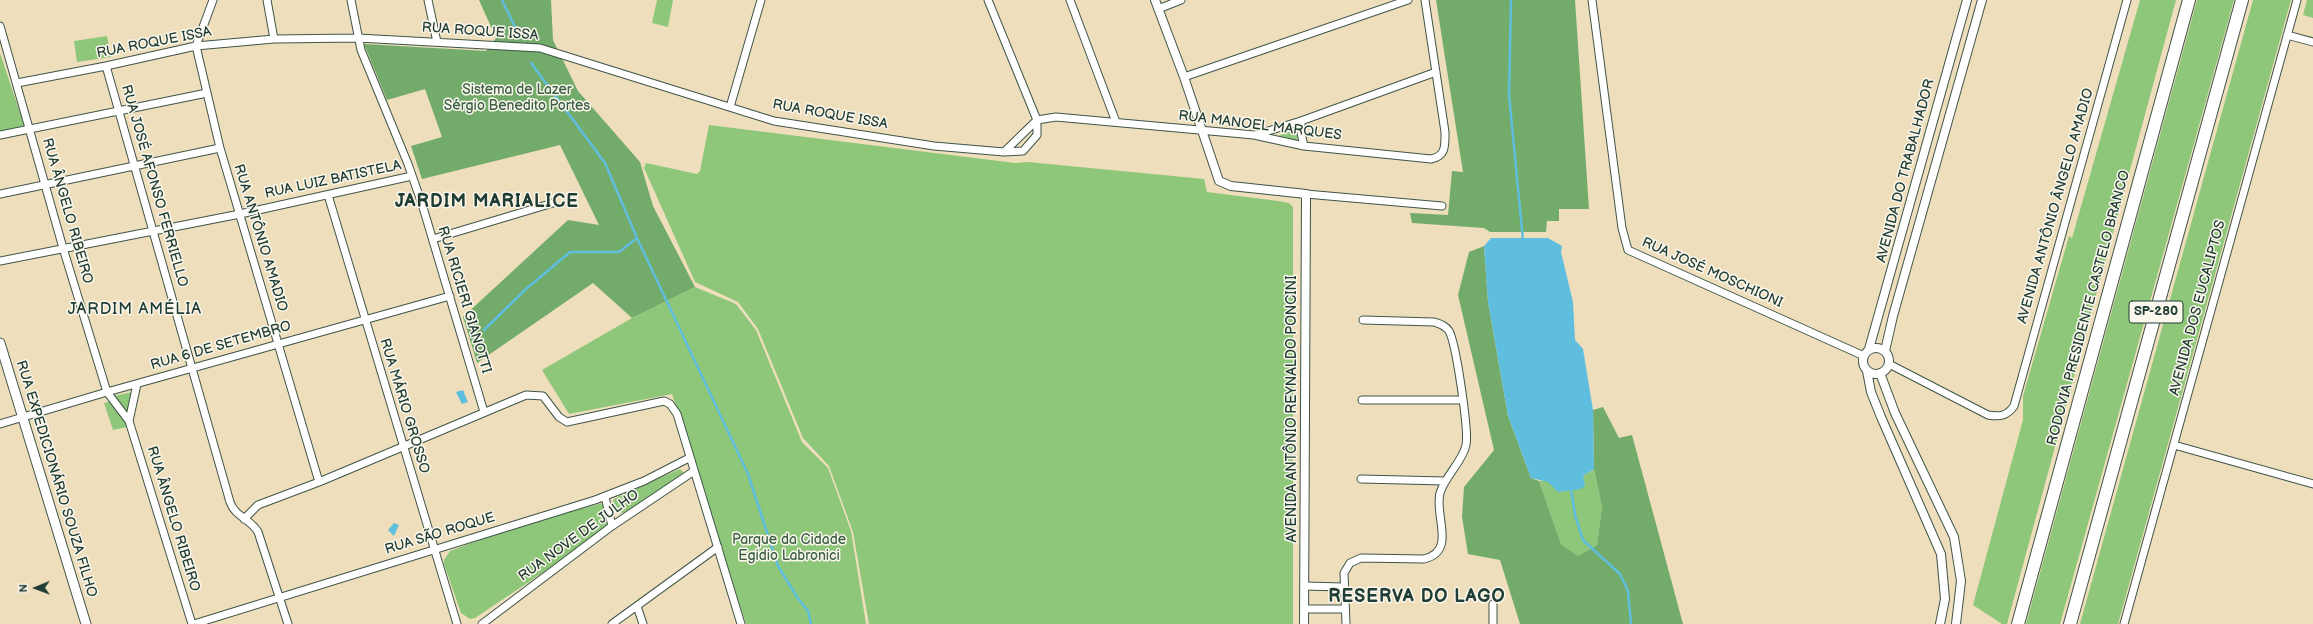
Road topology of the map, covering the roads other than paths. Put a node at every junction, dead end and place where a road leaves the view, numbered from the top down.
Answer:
1 (213, 0) edge
2 (267, 0) edge
3 (351, 0) edge
4 (428, 0) edge
5 (761, 0) edge
6 (988, 0) edge
7 (1070, 0) edge
8 (1155, 0) edge
9 (1181, 0) edge
10 (1408, 0) edge
11 (1425, 0) edge
12 (1592, 0) edge
13 (1967, 0) edge
14 (1982, 0) edge
15 (2127, 0) edge
16 (2180, 0) edge
17 (2189, 0) edge
18 (2242, 0) edge
19 (2297, 0) edge
20 (1158, 9) junction
21 (0, 26) edge
22 (1, 34) edge
23 (2287, 35) junction
24 (358, 38) junction
25 (274, 39) junction
26 (437, 42) junction
27 (2313, 42) edge
28 (196, 46) junction
29 (106, 66) junction
30 (1436, 72) junction
31 (1184, 77) junction
32 (17, 83) junction
33 (207, 93) junction
34 (730, 107) junction
35 (119, 111) junction
36 (2156, 118) junction
37 (1037, 120) junction
38 (1301, 121) junction
39 (1116, 122) junction
40 (29, 128) junction
41 (1200, 130) junction
42 (0, 135) edge
43 (1254, 135) junction
44 (1304, 146) junction
45 (220, 148) junction
46 (1004, 152) junction
47 (135, 165) junction
48 (412, 176) junction
49 (45, 183) junction
50 (0, 194) edge
51 (1306, 194) junction
52 (328, 195) junction
53 (554, 202) dead end
54 (1442, 206) dead end
55 (240, 214) junction
56 (153, 231) junction
57 (433, 239) junction
58 (63, 248) junction
59 (0, 261) edge
60 (450, 296) junction
61 (365, 319) junction
62 (1363, 320) dead end
63 (0, 343) edge
64 (278, 344) junction
65 (1885, 351) junction
66 (1866, 352) junction
67 (1889, 364) junction
68 (193, 368) junction
69 (1867, 371) junction
70 (1880, 373) junction
71 (137, 384) junction
72 (107, 392) junction
73 (1362, 400) dead end
74 (1462, 400) junction
75 (484, 412) junction
76 (23, 417) junction
77 (129, 421) junction
78 (0, 424) edge
79 (2174, 445) junction
80 (402, 447) junction
81 (689, 458) junction
82 (694, 472) junction
83 (1361, 479) dead end
84 (1445, 481) junction
85 (319, 482) junction
86 (2313, 484) edge
87 (605, 497) junction
88 (244, 519) junction
89 (612, 526) junction
90 (718, 547) junction
91 (434, 549) junction
92 (1304, 586) junction
93 (1344, 586) junction
94 (280, 597) junction
95 (1493, 604) dead end
96 (637, 606) junction
97 (1304, 609) junction
98 (1344, 609) junction
99 (86, 624) edge
100 (193, 624) edge
101 (288, 624) edge
102 (457, 624) edge
103 (482, 624) edge
104 (612, 624) edge
105 (643, 624) edge
106 (741, 624) edge
107 (1304, 624) edge
108 (1346, 624) edge
109 (1493, 624) edge
110 (1940, 624) edge
111 (1956, 624) edge
112 (2018, 624) edge
113 (2070, 624) edge
114 (2124, 624) edge

1 - 28 street
2 - 25 street
3 - 24 street, RUA RICIERI GIANOTTI
4 - 26 street
5 - 34 street
6 - 37 street
7 - 39 street
8 - 20 street
9 - 20 street
10 - 31 street
11 - 30 street
12 - 66 street, RUA JOSÉ MOSCHIONI
13 - 66 street, AVENIDA DO TRABALHADOR
14 - 65 street
15 - 67 street, AVENIDA ANTÔNIO ÂNGELO AMADIO
16 - 36 highway
17 - 36 highway, RODOVIA PRESIDENTE CASTELO BRANCO
18 - 113 highway, SP-280
19 - 23 street, AVENIDA DOS EUCALIPTOS
20 - 31 street
21 - 22 street, RUA ÂNGELO RIBEIRO
22 - 32 street, RUA ÂNGELO RIBEIRO
23 - 27 street
23 - 79 street, AVENIDA DOS EUCALIPTOS
24 - 25 street, RUA ROQUE ISSA
24 - 26 street, RUA ROQUE ISSA
24 - 48 street, RUA RICIERI GIANOTTI
25 - 28 street, RUA ROQUE ISSA
26 - 34 street, RUA ROQUE ISSA
28 - 29 street, RUA ROQUE ISSA
28 - 33 street, RUA ANTÔNIO AMADIO
29 - 32 street, RUA ROQUE ISSA
29 - 35 street, RUA JOSÉ AFONSO FERRIELLO
30 - 38 street
30 - 44 street, RUA MANOEL MARQUES
31 - 41 street
32 - 40 street, RUA ÂNGELO RIBEIRO
33 - 35 street
33 - 45 street, RUA ANTÔNIO AMADIO
34 - 46 street, RUA ROQUE ISSA
35 - 40 street
35 - 47 street, RUA JOSÉ AFONSO FERRIELLO
36 - 112 highway, RODOVIA PRESIDENTE CASTELO BRANCO
37 - 39 street, RUA MANOEL MARQUES
37 - 46 street
37 - 46 street, RUA ROQUE ISSA
38 - 43 street
38 - 44 street
39 - 41 street, RUA MANOEL MARQUES
40 - 42 street
40 - 49 street, RUA ÂNGELO RIBEIRO
41 - 43 street, RUA MANOEL MARQUES
41 - 51 street
43 - 44 street, RUA MANOEL MARQUES
45 - 47 street
45 - 55 street, RUA ANTÔNIO AMADIO
47 - 49 street
47 - 56 street, RUA JOSÉ AFONSO FERRIELLO
48 - 52 street, RUA LUIZ BATISTELA
48 - 57 street, RUA RICIERI GIANOTTI
49 - 50 street
49 - 58 street, RUA ÂNGELO RIBEIRO
51 - 54 street
51 - 92 street, AVENIDA ANTÔNIO REYNALDO PONCINI
52 - 55 street, RUA LUIZ BATISTELA
52 - 61 street, RUA MÁRIO GROSSO
53 - 57 street
55 - 56 street, RUA LUIZ BATISTELA
55 - 64 street, RUA ANTÔNIO AMADIO
56 - 58 street, RUA LUIZ BATISTELA
56 - 68 street, RUA JOSÉ AFONSO FERRIELLO
57 - 60 street, RUA RICIERI GIANOTTI
58 - 59 street, RUA LUIZ BATISTELA
58 - 72 street, RUA ÂNGELO RIBEIRO
60 - 61 street, RUA 6 DE SETEMBRO
60 - 75 street, RUA RICIERI GIANOTTI
61 - 64 street, RUA 6 DE SETEMBRO
61 - 80 street, RUA MÁRIO GROSSO
62 - 74 street
63 - 76 main road, RUA EXPEDICIONÁRIO SOUZA FILHO
64 - 68 street, RUA 6 DE SETEMBRO
64 - 85 street, RUA ANTÔNIO AMADIO
65 - 66 street
65 - 67 street
66 - 69 street
67 - 70 street
68 - 71 street, RUA 6 DE SETEMBRO
68 - 88 street, RUA JOSÉ AFONSO FERRIELLO
69 - 70 street
69 - 110 street
70 - 111 street
71 - 72 street, RUA 6 DE SETEMBRO
71 - 77 street, RUA ÂNGELO RIBEIRO
72 - 76 street, RUA 6 DE SETEMBRO
72 - 77 street, RUA ÂNGELO RIBEIRO
73 - 74 street
74 - 84 street
75 - 80 street
75 - 81 street
76 - 78 street, RUA 6 DE SETEMBRO
76 - 99 main road, RUA EXPEDICIONÁRIO SOUZA FILHO
77 - 100 street, RUA ÂNGELO RIBEIRO
79 - 86 street
79 - 114 street, AVENIDA DOS EUCALIPTOS
80 - 85 street
80 - 91 street, RUA MÁRIO GROSSO
81 - 82 street
81 - 87 street, RUA SÃO ROQUE
82 - 89 street, RUA NOVE DE JULHO
82 - 90 street
83 - 84 street
84 - 93 street
85 - 88 street
87 - 89 street
87 - 91 street, RUA SÃO ROQUE
88 - 94 street, RUA JOSÉ AFONSO FERRIELLO
89 - 103 street, RUA NOVE DE JULHO
90 - 96 street
90 - 106 street
91 - 94 street, RUA SÃO ROQUE
91 - 102 street, RUA MÁRIO GROSSO
92 - 93 street
92 - 97 street, AVENIDA ANTÔNIO REYNALDO PONCINI
93 - 98 street
94 - 100 street, RUA SÃO ROQUE
94 - 101 street, RUA JOSÉ AFONSO FERRIELLO
95 - 109 street
96 - 104 street
96 - 105 street
97 - 98 street
97 - 107 street, AVENIDA ANTÔNIO REYNALDO PONCINI
98 - 108 street

